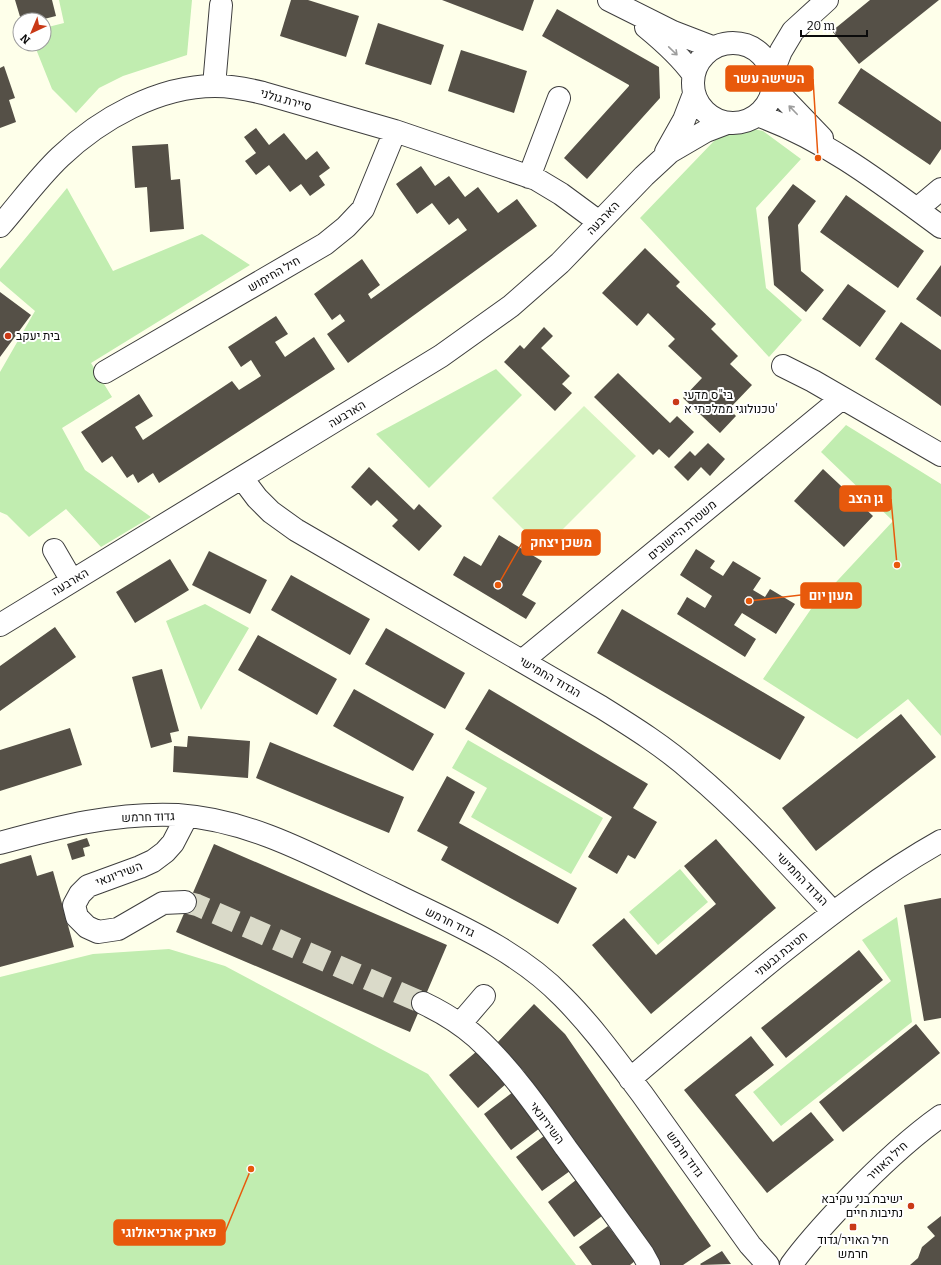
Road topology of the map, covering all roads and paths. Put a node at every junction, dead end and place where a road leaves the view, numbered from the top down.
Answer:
1 (609, 0) edge
2 (827, 0) edge
3 (221, 6) dead end
4 (799, 25) junction
5 (745, 44) junction
6 (712, 47) junction
7 (772, 81) junction
8 (693, 84) junction
9 (214, 86) junction
10 (559, 98) dead end
11 (757, 115) junction
12 (727, 123) junction
13 (394, 131) junction
14 (660, 160) junction
15 (853, 164) junction
16 (529, 177) junction
17 (941, 189) edge
18 (917, 209) junction
19 (599, 222) junction
20 (0, 226) edge
21 (941, 227) edge
22 (783, 366) dead end
23 (106, 372) dead end
24 (842, 398) junction
25 (941, 455) edge
26 (242, 478) junction
27 (54, 550) dead end
28 (72, 581) junction
29 (0, 625) edge
30 (522, 661) junction
31 (187, 816) junction
32 (941, 841) edge
33 (0, 843) edge
34 (185, 902) tunnel mouth
35 (833, 912) junction
36 (484, 996) dead end
37 (423, 1003) tunnel mouth
38 (460, 1024) junction
39 (630, 1079) junction
40 (941, 1116) edge
41 (649, 1265) edge
42 (768, 1265) edge
43 (791, 1265) edge

1 - 6 street
1 -> 8 street
2 - 4 street
3 - 9 street
4 - 5 street
4 - 7 street
5 - 6 street
5 - 7 street
6 - 8 street
7 - 11 street
15 -> 7 street
8 - 12 street
8 - 14 street, הארבעה
9 - 13 street, סיירת גולני
9 - 20 street, סיירת גולני
10 - 16 street
11 - 12 street
11 - 15 street
12 - 14 street, הארבעה
13 - 16 street, סיירת גולני
13 - 23 street, חיל החימוש
14 - 19 street, הארבעה
15 - 18 street
16 - 19 street, סיירת גולני
17 - 18 street
18 - 21 street
19 - 26 street, הארבעה
22 - 24 street
24 - 25 street
24 - 30 street, משטרת היישובים
26 - 28 street, הארבעה
26 - 30 street, הגדוד החמישי
27 - 28 street
28 - 29 street, הארבעה
30 - 35 street, הגדוד החמישי
31 - 33 street, גדוד חרמש
31 - 34 street, השיריונאי
31 - 39 street, גדוד חרמש
32 - 35 street, חטיבת גבעתי
35 - 39 street, חטיבת גבעתי
36 - 38 street
37 - 38 street, השיריונאי
38 - 41 street, השיריונאי
39 - 42 street, גדוד חרמש
40 - 43 street, חיל האוויר

